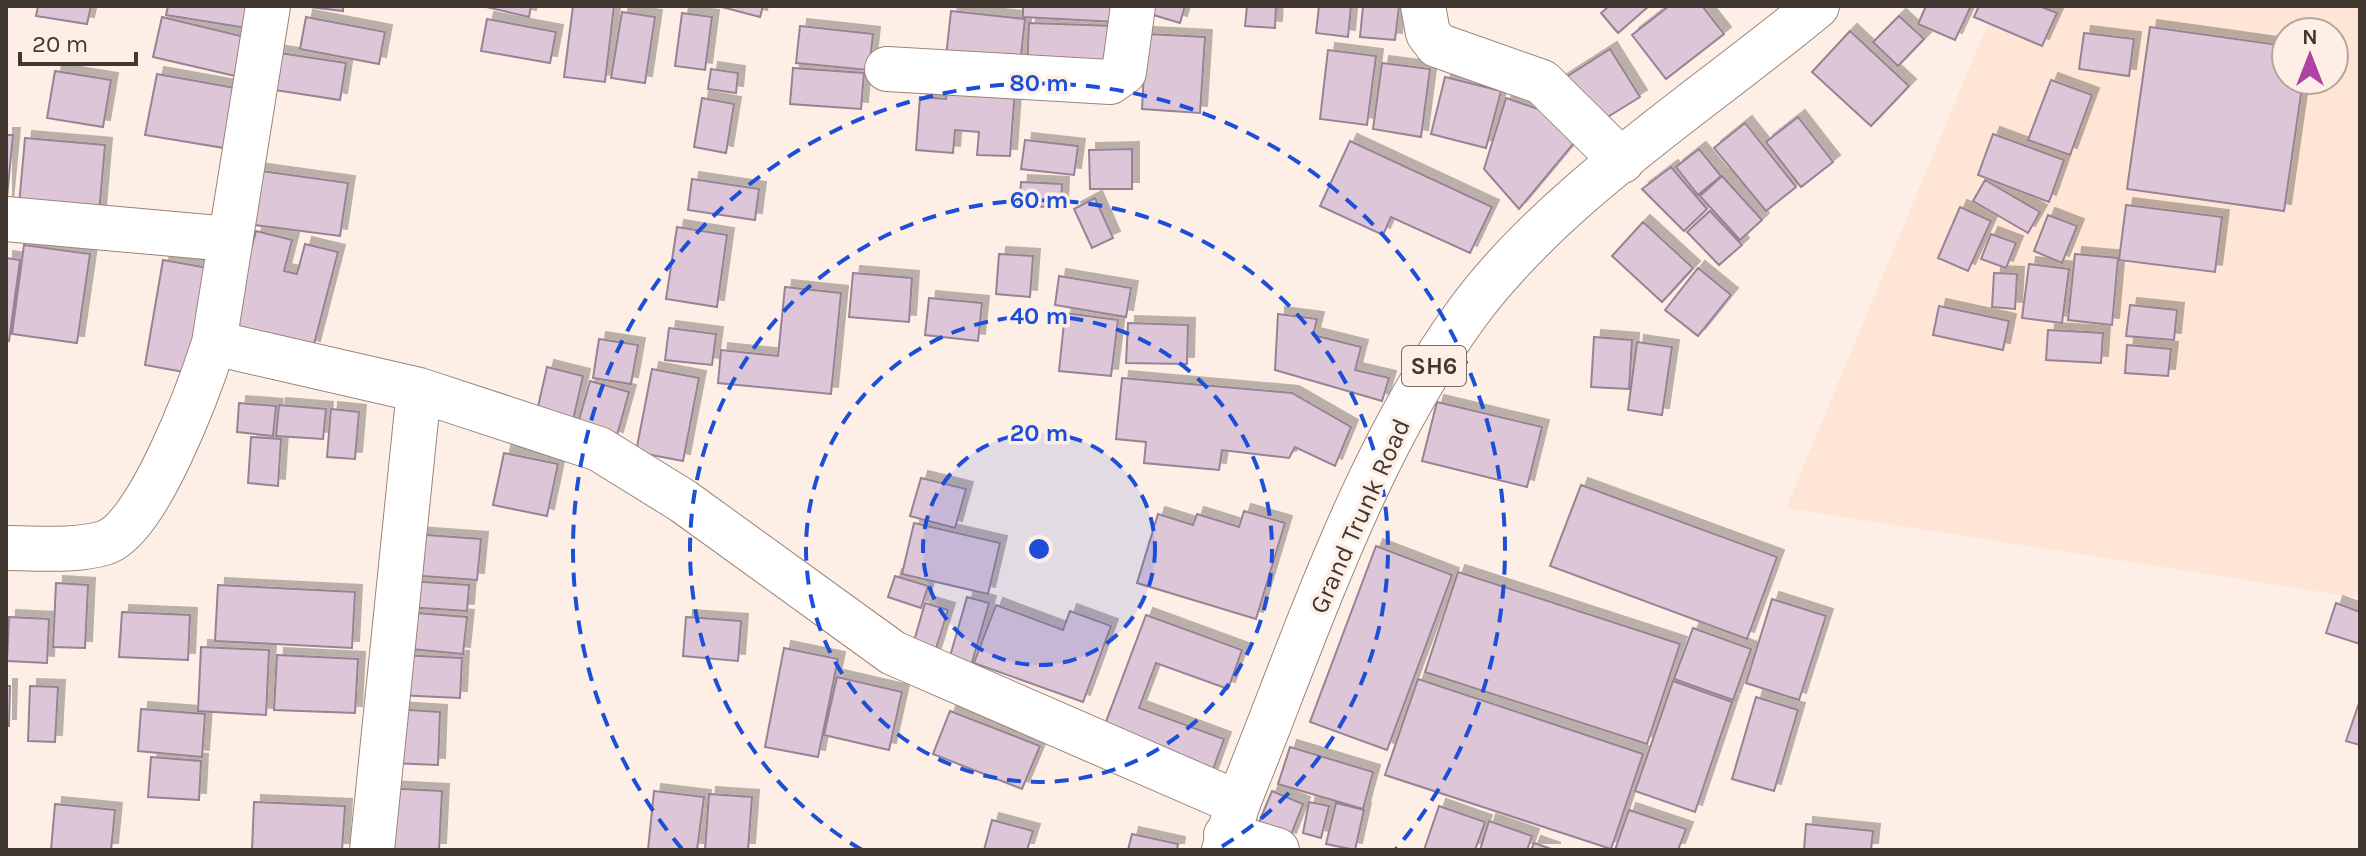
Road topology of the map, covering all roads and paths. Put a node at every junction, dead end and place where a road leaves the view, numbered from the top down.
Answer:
1 (268, 6) edge
2 (1133, 6) edge
3 (1423, 6) edge
4 (1817, 6) edge
5 (887, 69) dead end
6 (1622, 161) junction
7 (6, 219) edge
8 (229, 239) junction
9 (214, 343) junction
10 (419, 390) junction
11 (6, 548) edge
12 (1229, 829) edge
13 (372, 850) edge
14 (1277, 850) edge

1 - 8 street
2 - 5 street
3 - 6 street
4 - 6 street, Grand Trunk Road / SH6
6 - 12 street, Grand Trunk Road / SH6
7 - 8 street
8 - 9 street
9 - 10 street
9 - 11 street
10 - 12 street
10 - 13 street
12 - 14 street

